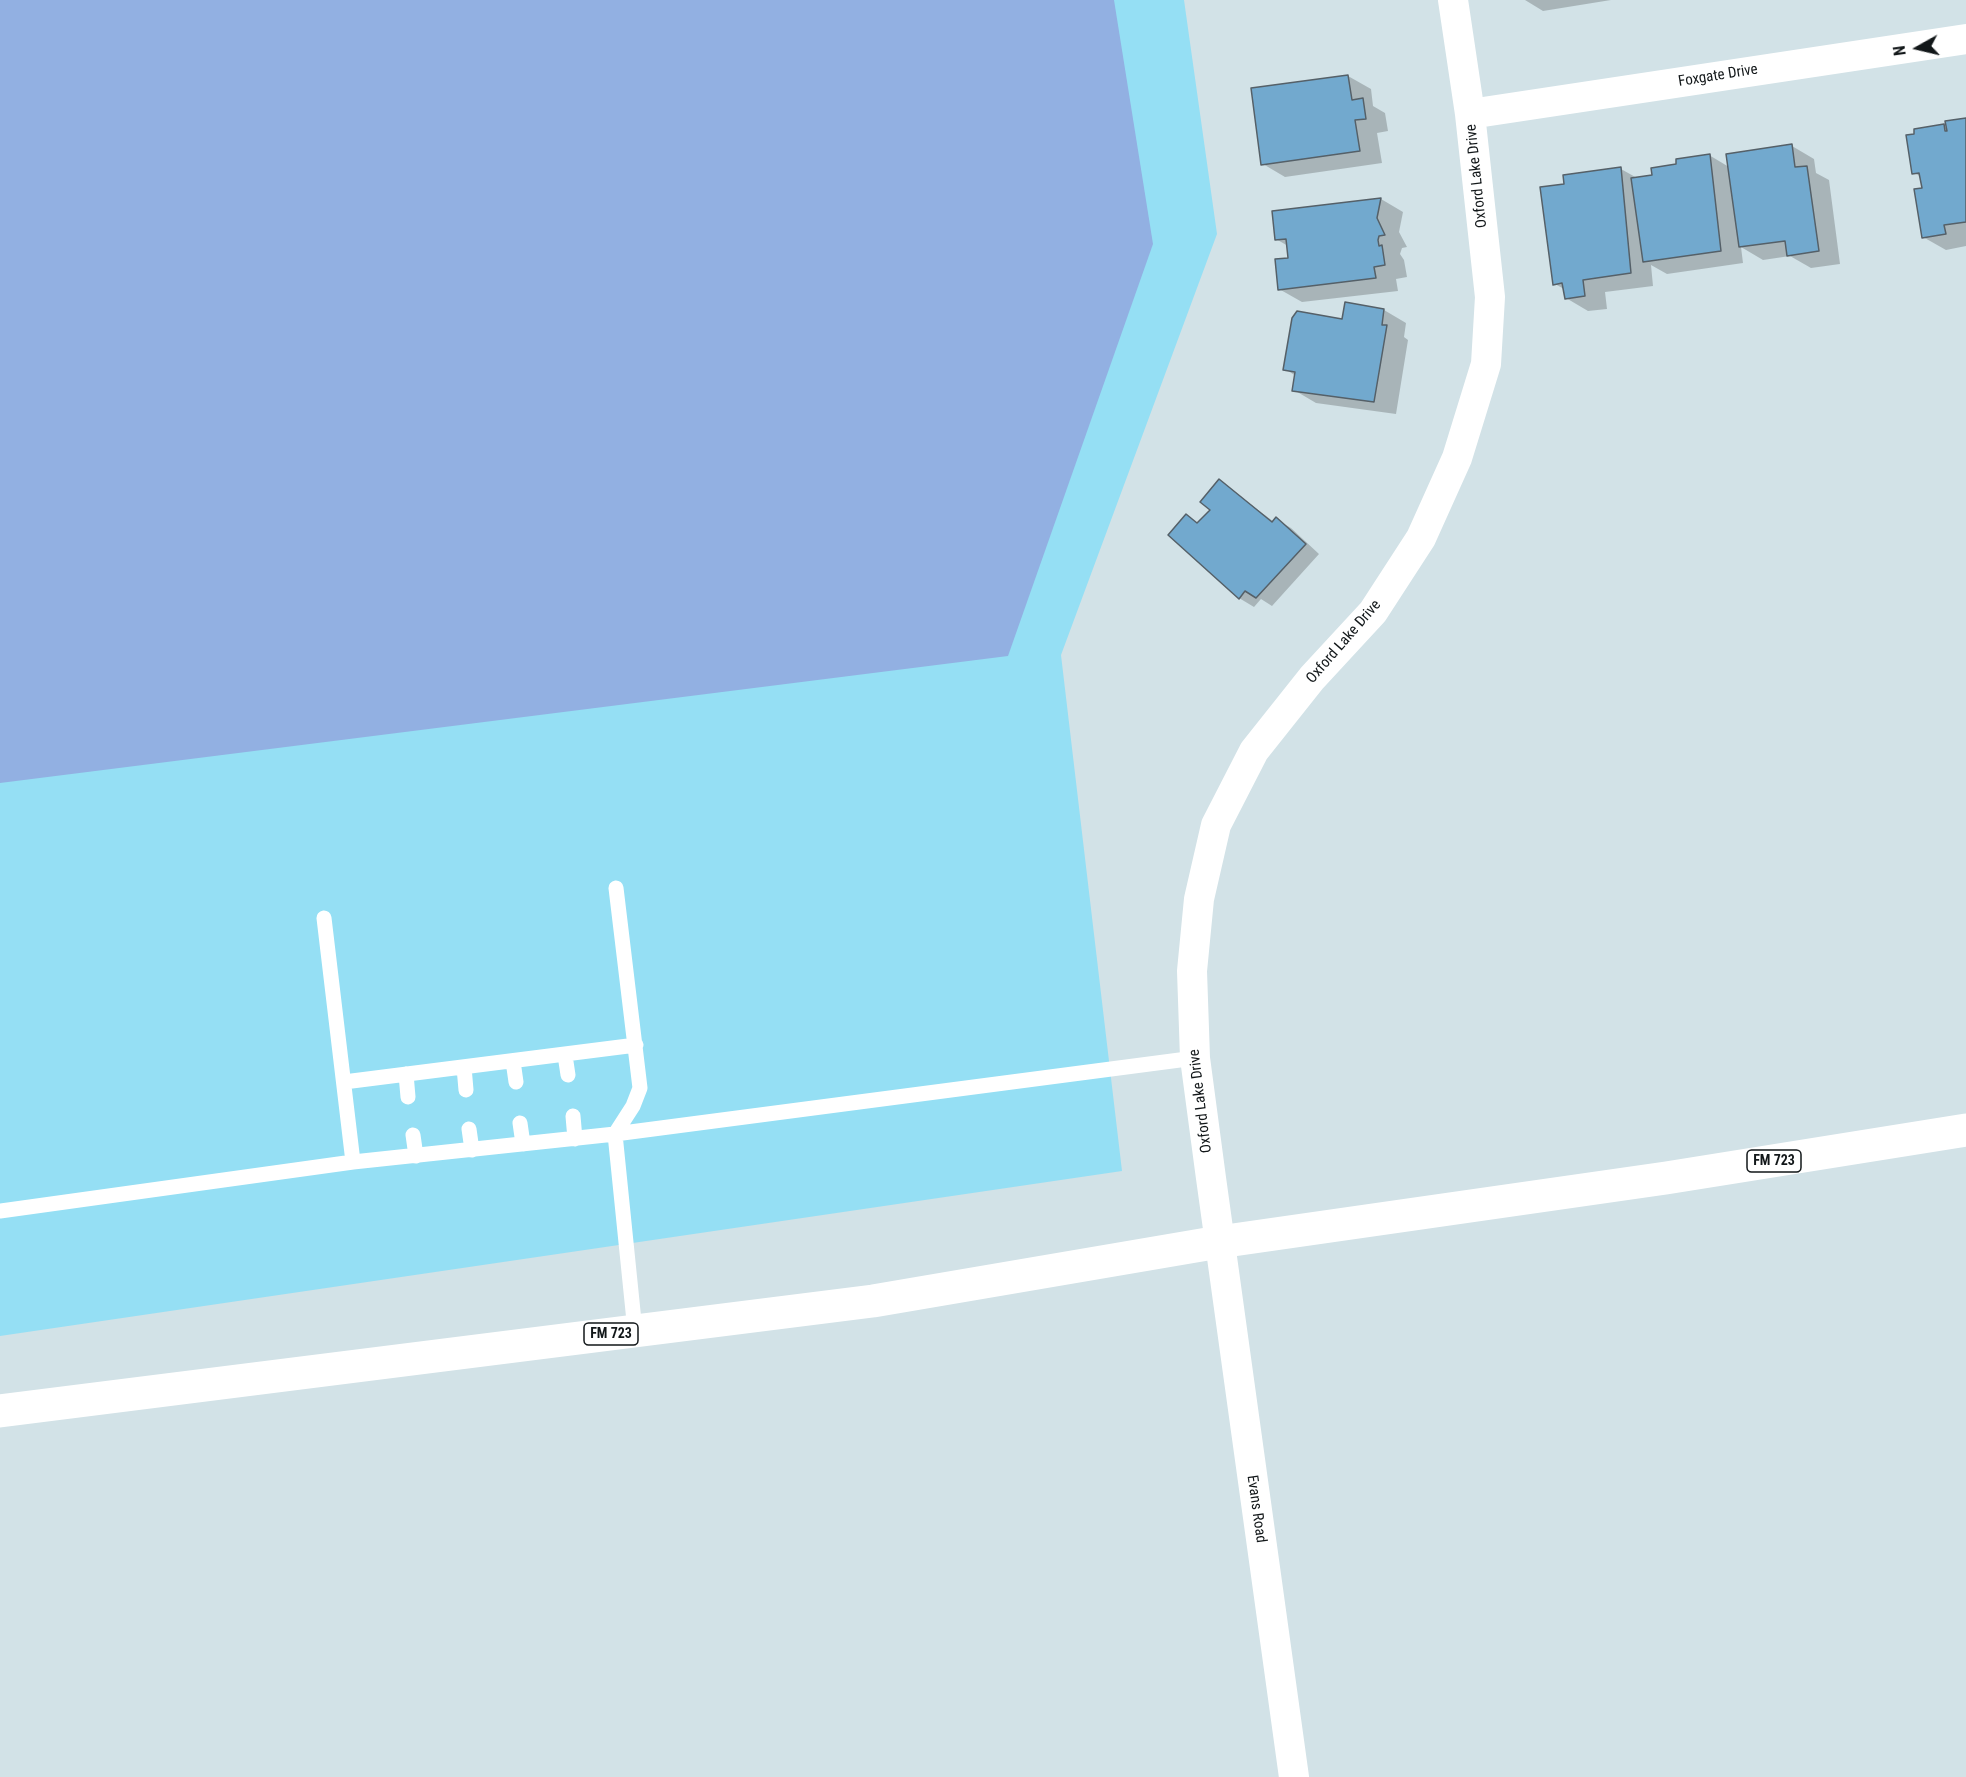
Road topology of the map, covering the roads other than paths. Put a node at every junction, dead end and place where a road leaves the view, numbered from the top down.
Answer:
1 (1453, 0) edge
2 (1966, 39) edge
3 (1470, 114) junction
4 (615, 888) dead end
5 (324, 918) dead end
6 (636, 1045) junction
7 (565, 1055) junction
8 (1195, 1058) junction
9 (513, 1061) junction
10 (464, 1067) junction
11 (406, 1074) junction
12 (568, 1075) dead end
13 (344, 1082) junction
14 (516, 1082) dead end
15 (466, 1090) dead end
16 (408, 1097) dead end
17 (573, 1116) dead end
18 (520, 1123) dead end
19 (469, 1129) dead end
20 (1966, 1130) edge
21 (615, 1134) junction
22 (413, 1135) dead end
23 (575, 1139) junction
24 (523, 1144) junction
25 (472, 1150) junction
26 (416, 1156) junction
27 (353, 1162) junction
28 (0, 1211) edge
29 (1219, 1242) junction
30 (635, 1330) junction
31 (0, 1411) edge
32 (1294, 1777) edge

1 - 3 street, Oxford Lake Drive
2 - 3 street, Foxgate Drive
3 - 8 street, Oxford Lake Drive
4 - 6 lane
5 - 13 lane
6 - 7 lane
6 - 21 lane
7 - 9 lane
7 - 12 lane
8 - 21 lane
8 - 29 street, Oxford Lake Drive
9 - 10 lane
9 - 14 lane
10 - 11 lane
10 - 15 lane
11 - 13 lane
11 - 16 lane
13 - 27 lane
17 - 23 lane
18 - 24 lane
19 - 25 lane
20 - 29 main road, FM 723
21 - 23 lane
21 - 30 lane
22 - 26 lane
23 - 24 lane
24 - 25 lane
25 - 26 lane
26 - 27 lane
27 - 28 lane
29 - 30 main road, FM 723
29 - 32 street, Evans Road
30 - 31 main road, FM 723

